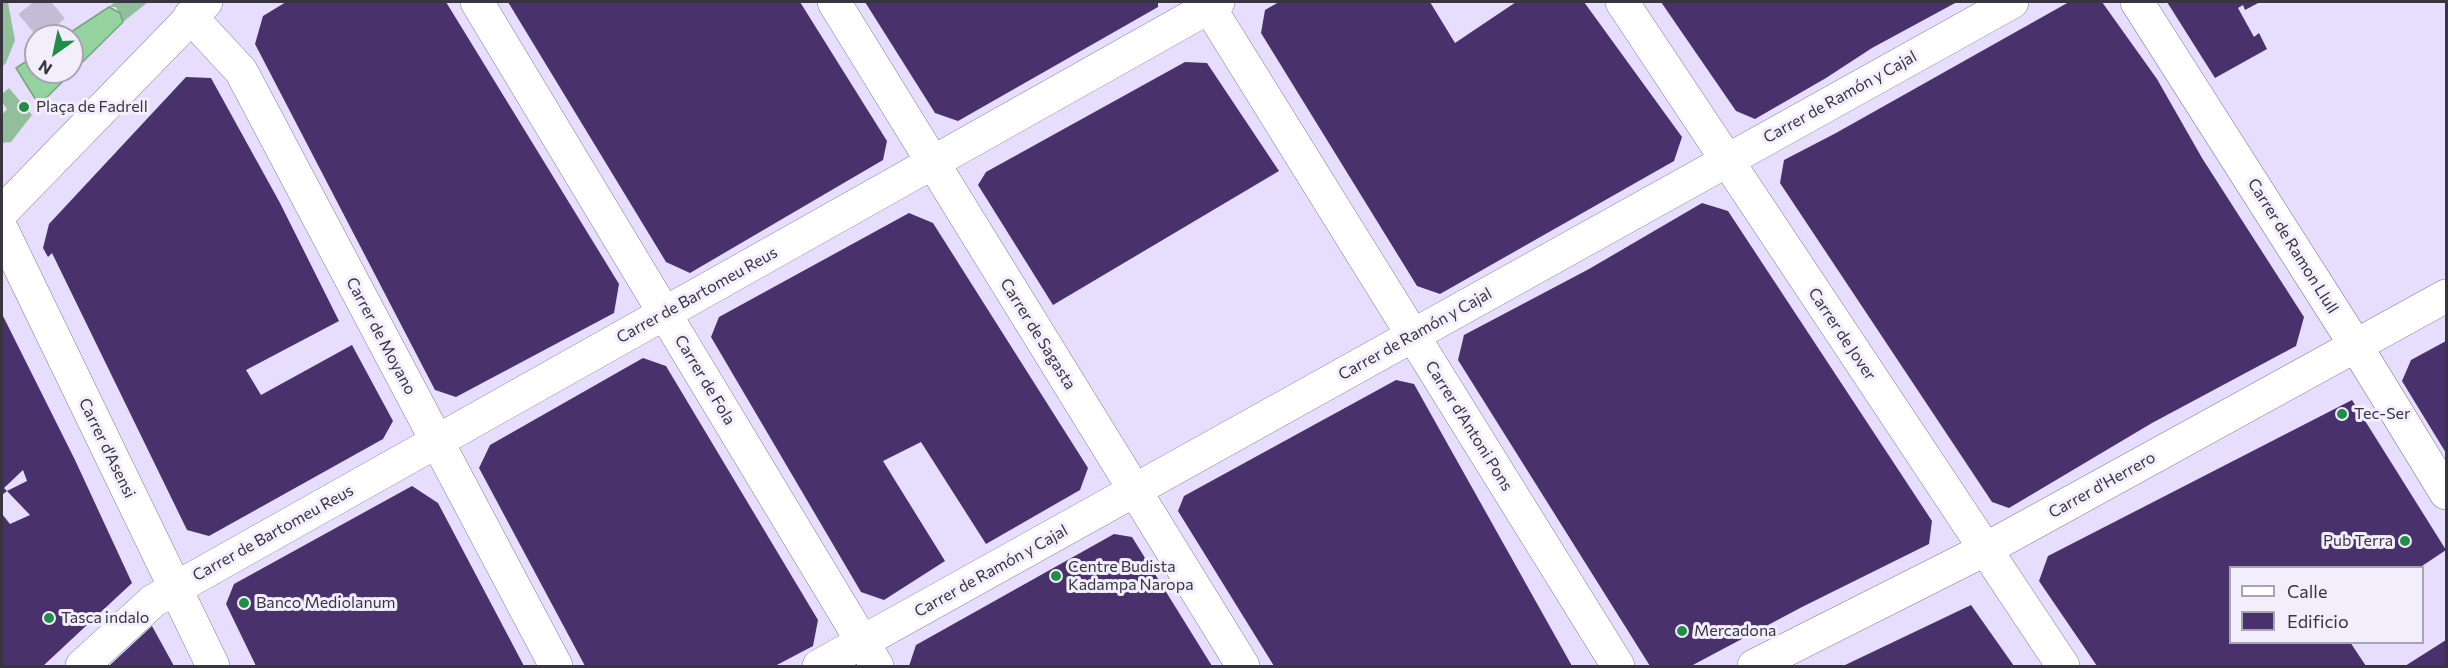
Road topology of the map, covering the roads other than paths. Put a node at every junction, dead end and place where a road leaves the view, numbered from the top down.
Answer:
1 (477, 2) edge
2 (834, 2) edge
3 (1622, 2) edge
4 (2012, 2) edge
5 (2137, 2) edge
6 (1211, 3) edge
7 (198, 9) edge
8 (1727, 160) junction
9 (932, 162) junction
10 (2, 212) edge
11 (2, 230) edge
12 (2446, 296) edge
13 (664, 313) junction
14 (1413, 335) junction
15 (2356, 346) junction
16 (437, 441) junction
17 (1134, 491) junction
18 (2446, 493) edge
19 (1986, 549) junction
20 (175, 588) junction
21 (869, 655) edge
22 (82, 666) edge
23 (213, 666) edge
24 (556, 666) edge
25 (819, 666) edge
26 (1243, 666) edge
27 (1618, 666) edge
28 (1754, 666) edge
29 (2063, 666) edge

1 - 13 street, Carrer de Fola
2 - 9 street, Carrer de Sagasta
3 - 8 street, Carrer de Jover
4 - 8 street, Carrer de Ramón y Cajal
5 - 15 street, Carrer de Ramon Llull
6 - 9 street, Carrer de Bartomeu Reus
6 - 14 street, Carrer d'Antoni Pons
7 - 10 street
7 - 16 street, Carrer de Moyano
8 - 14 street, Carrer de Ramón y Cajal
8 - 19 street, Carrer de Jover
9 - 13 street, Carrer de Bartomeu Reus
9 - 17 street, Carrer de Sagasta
11 - 20 street, Carrer d'Asensi
12 - 15 street, Carrer d'Herrero
13 - 16 street, Carrer de Bartomeu Reus
13 - 21 street, Carrer de Fola
14 - 17 street, Carrer de Ramón y Cajal
14 - 27 street, Carrer d'Antoni Pons
15 - 18 street, Carrer de Ramon Llull
15 - 19 street, Carrer d'Herrero
16 - 20 street, Carrer de Bartomeu Reus
16 - 24 street, Carrer de Moyano
17 - 21 street, Carrer de Ramón y Cajal
17 - 26 street, Carrer de Sagasta
19 - 28 street, Carrer d'Herrero
19 - 29 street, Carrer de Jover
20 - 22 street, Carrer de Bartomeu Reus
20 - 23 street, Carrer d'Asensi
21 - 25 street, Carrer de Ramón y Cajal

